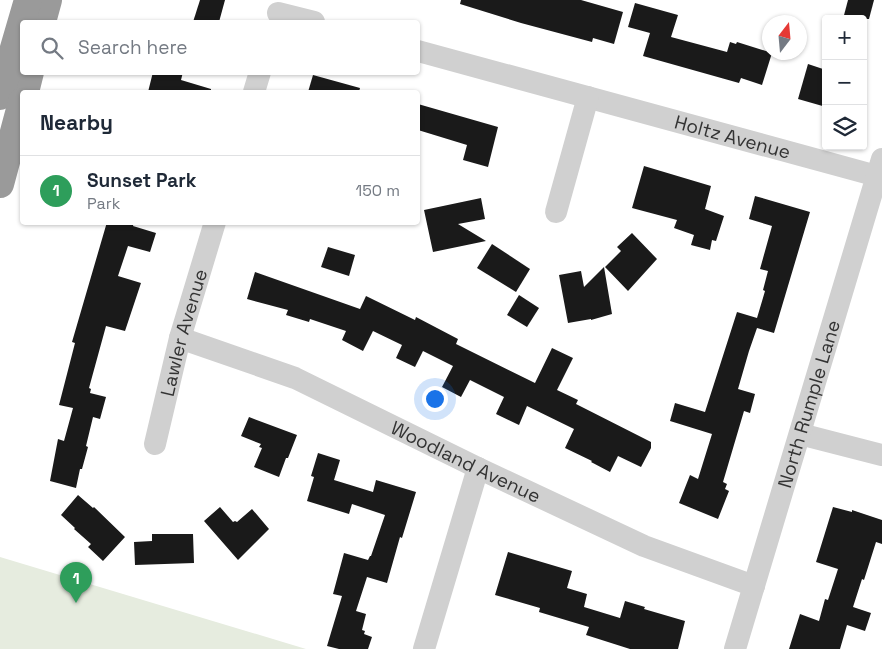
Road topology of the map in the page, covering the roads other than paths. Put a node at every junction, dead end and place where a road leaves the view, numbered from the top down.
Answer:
1 (28, 0) edge
2 (48, 0) edge
3 (278, 12) edge
4 (22, 20) edge
5 (43, 20) edge
6 (307, 20) edge
7 (20, 27) edge
8 (420, 51) edge
9 (29, 75) edge
10 (259, 75) edge
11 (26, 90) edge
12 (255, 90) edge
13 (0, 96) edge
14 (588, 96) junction
15 (20, 109) edge
16 (880, 167) edge
17 (0, 184) edge
18 (556, 212) dead end
19 (214, 225) edge
20 (180, 338) junction
21 (800, 434) junction
22 (155, 444) dead end
23 (882, 455) edge
24 (478, 468) junction
25 (754, 586) junction
26 (424, 649) edge
27 (735, 649) edge

1 - 4 highway
2 - 5 highway
3 - 6 street
7 - 13 highway
8 - 14 street, Holtz Avenue
9 - 11 highway
10 - 12 street
14 - 16 street, Holtz Avenue
14 - 18 street
15 - 17 highway
16 - 21 street, North Rumple Lane
19 - 20 street, Lawler Avenue
20 - 22 street, Lawler Avenue
20 - 24 street, Woodland Avenue
21 - 23 street
21 - 25 street, North Rumple Lane
24 - 25 street, Woodland Avenue
24 - 26 street
25 - 27 street, North Rumple Lane

